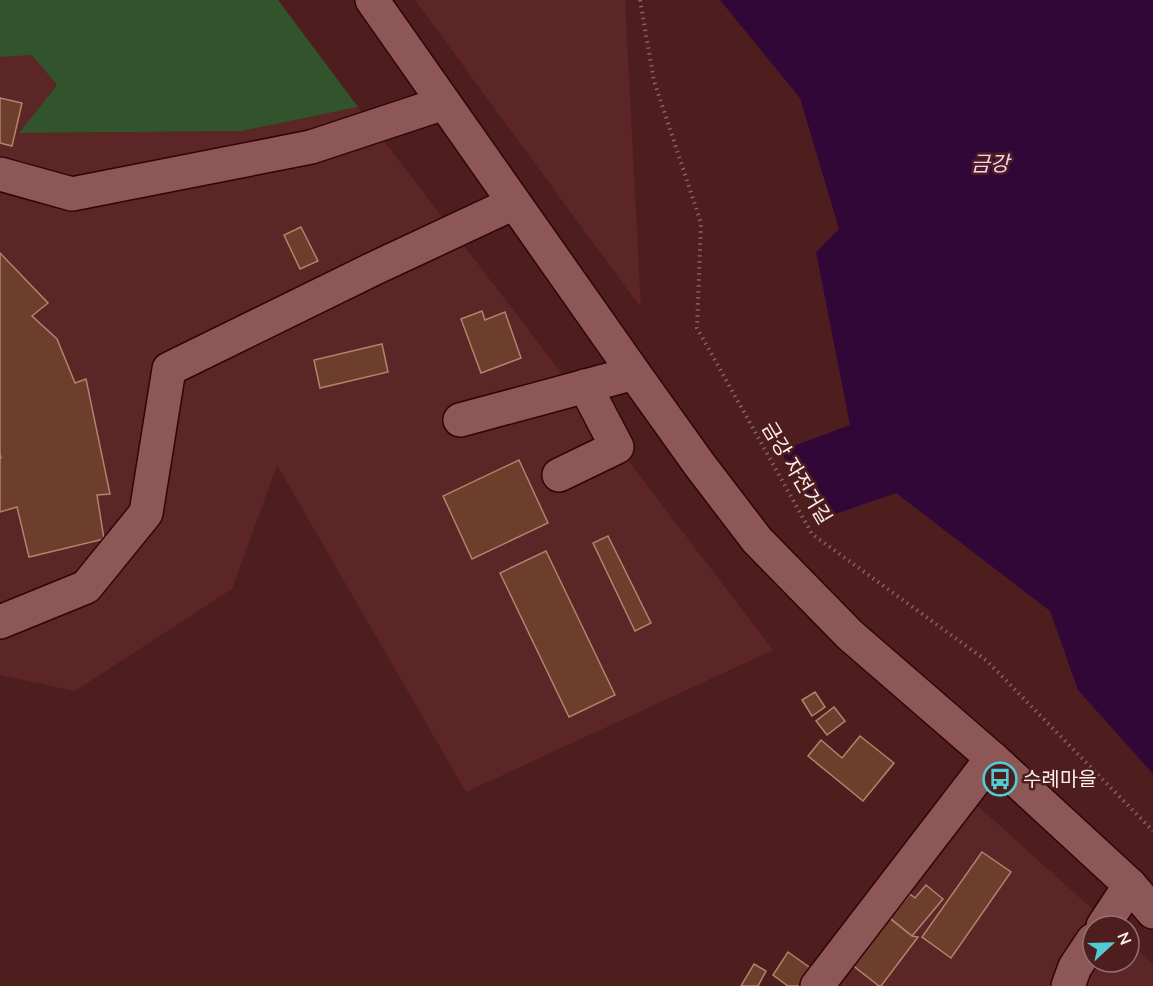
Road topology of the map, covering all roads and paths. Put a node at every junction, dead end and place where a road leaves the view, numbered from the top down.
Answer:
1 (372, 0) edge
2 (640, 0) edge
3 (444, 103) junction
4 (0, 174) edge
5 (514, 203) junction
6 (634, 373) junction
7 (585, 386) junction
8 (460, 420) dead end
9 (559, 475) dead end
10 (0, 622) edge
11 (992, 758) junction
12 (1153, 831) edge
13 (1130, 885) junction
14 (1153, 912) edge
15 (1111, 914) edge
16 (1081, 958) edge
17 (817, 986) edge
18 (1068, 986) edge

1 - 3 street
2 - 12 path, 금강 자전거길
3 - 4 street
3 - 5 street
5 - 6 street
5 - 10 street
6 - 7 street
6 - 11 street
7 - 8 street
7 - 9 street
11 - 13 street
11 - 17 street
13 - 14 street
13 - 15 street
16 - 18 street

